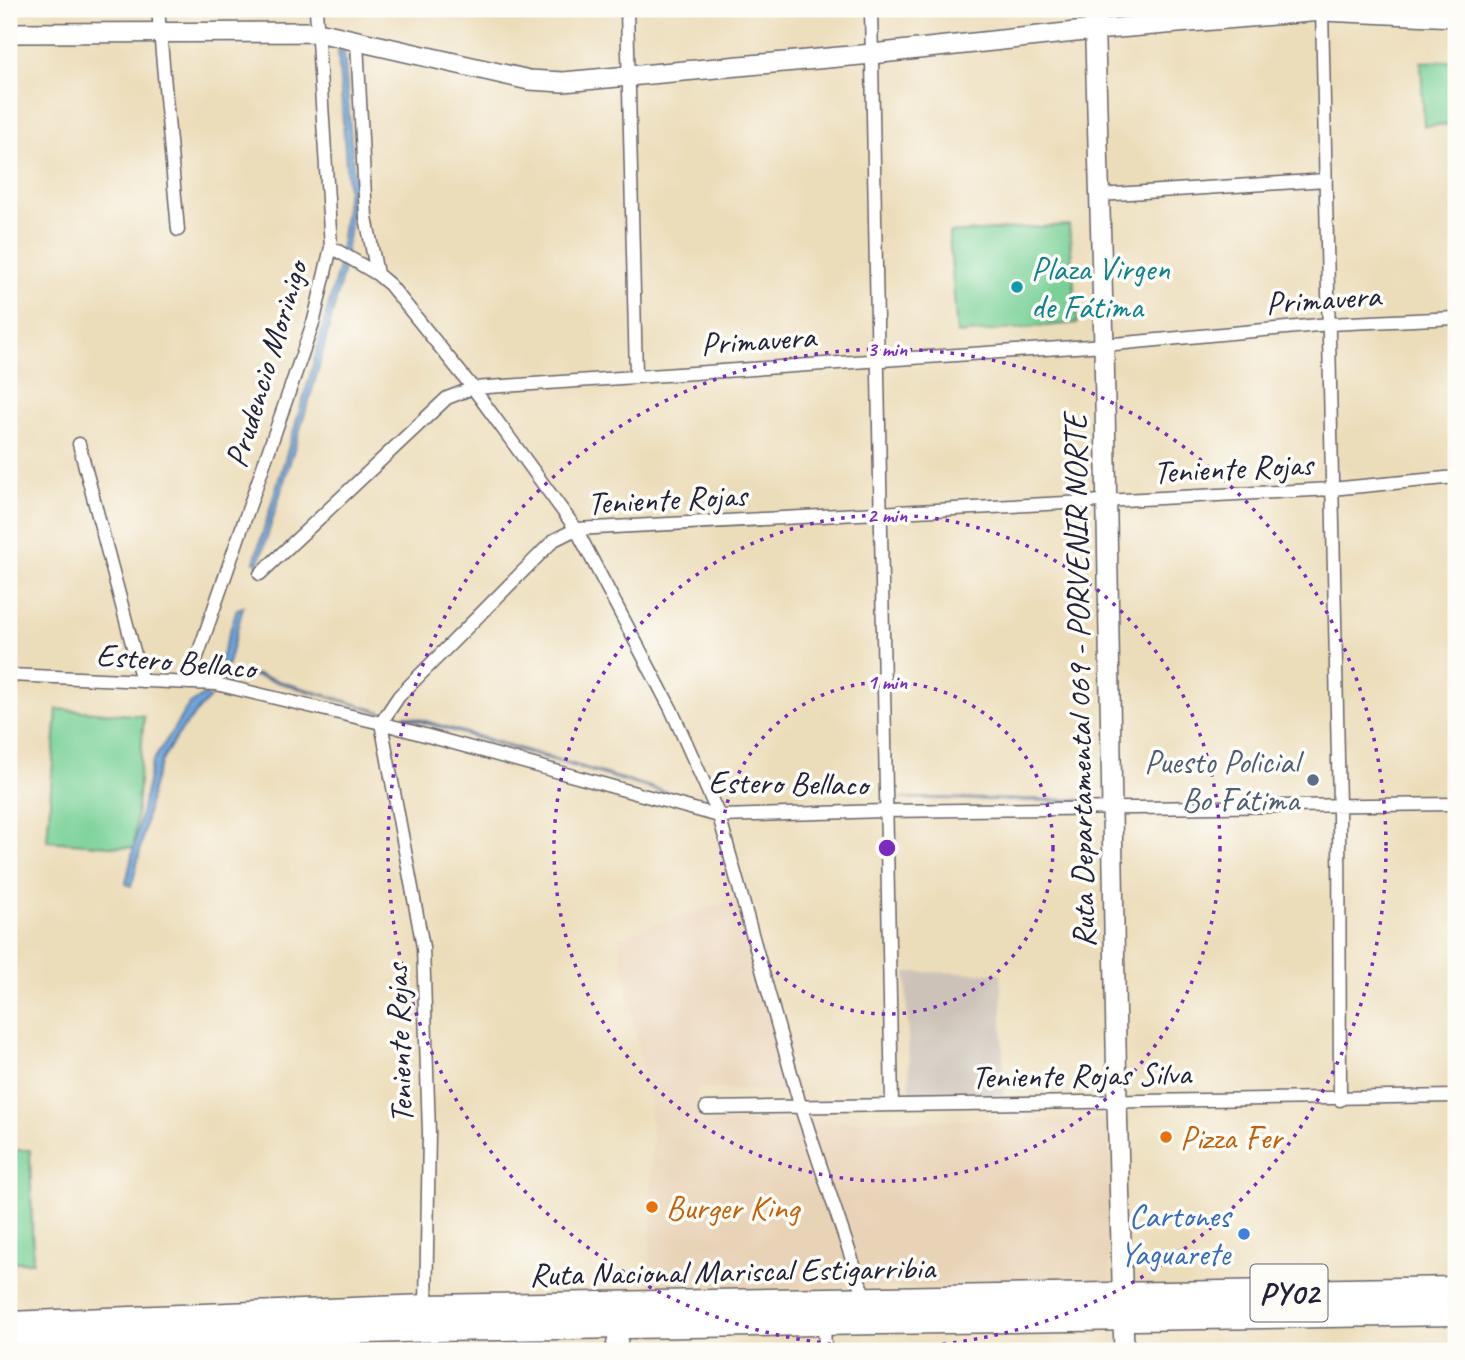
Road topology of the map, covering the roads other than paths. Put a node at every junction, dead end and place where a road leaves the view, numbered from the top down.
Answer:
1 (158, 9) edge
2 (316, 9) edge
3 (627, 9) edge
4 (871, 9) edge
5 (1094, 9) edge
6 (1322, 10) edge
7 (1456, 17) edge
8 (159, 30) junction
9 (1094, 30) junction
10 (318, 32) junction
11 (9, 33) edge
12 (357, 42) junction
13 (872, 54) junction
14 (628, 78) junction
15 (1326, 180) junction
16 (1100, 195) junction
17 (178, 230) dead end
18 (335, 249) junction
19 (377, 274) junction
20 (1456, 318) edge
21 (1329, 324) junction
22 (1104, 345) junction
23 (878, 360) junction
24 (636, 375) junction
25 (473, 387) junction
26 (79, 444) dead end
27 (1456, 478) edge
28 (1331, 489) junction
29 (1106, 503) junction
30 (881, 515) junction
31 (576, 529) junction
32 (260, 574) dead end
33 (9, 675) edge
34 (142, 681) junction
35 (188, 683) junction
36 (380, 723) junction
37 (1456, 804) edge
38 (1339, 806) junction
39 (1113, 810) junction
40 (884, 811) junction
41 (719, 817) junction
42 (1456, 1096) edge
43 (1340, 1100) junction
44 (1117, 1102) junction
45 (892, 1104) junction
46 (800, 1105) junction
47 (706, 1108) dead end
48 (1456, 1289) edge
49 (867, 1302) junction
50 (426, 1307) junction
51 (1123, 1307) junction
52 (1456, 1313) edge
53 (620, 1315) junction
54 (824, 1323) junction
55 (9, 1324) edge
56 (9, 1342) edge
57 (615, 1351) edge
58 (825, 1351) edge
59 (1124, 1351) edge

1 - 8 street
2 - 10 street, Prudencio Morinigo
3 - 14 street
4 - 13 street
5 - 9 street, Ruta Departamental 069 - PORVENIR NORTE
6 - 7 street
6 - 9 street
6 - 15 street
8 - 10 street
8 - 11 street
8 - 17 street
9 - 13 street
9 - 16 street, Ruta Departamental 069 - PORVENIR NORTE
10 - 12 street
10 - 18 street, Prudencio Morinigo
12 - 14 street
12 - 19 street
13 - 14 street
13 - 23 street
14 - 24 street
15 - 16 street
15 - 21 street
16 - 22 street, Ruta Departamental 069 - PORVENIR NORTE
18 - 19 street
18 - 35 street, Prudencio Morinigo
19 - 25 street
20 - 21 street, Primavera
21 - 22 street, Primavera
21 - 28 street
22 - 23 street, Primavera
22 - 29 street, Ruta Departamental 069 - PORVENIR NORTE
23 - 24 street, Primavera
23 - 30 street
24 - 25 street, Primavera
25 - 31 street
25 - 32 street, Primavera
26 - 34 street
27 - 28 street, Teniente Rojas
28 - 29 street, Teniente Rojas
28 - 38 street
29 - 30 street, Teniente Rojas
29 - 39 street, Ruta Departamental 069 - PORVENIR NORTE
30 - 31 street, Teniente Rojas
30 - 40 street
31 - 36 street, Teniente Rojas
31 - 41 street
33 - 34 street, Estero Bellaco
34 - 35 street, Estero Bellaco
35 - 36 street, Estero Bellaco
36 - 41 street, Estero Bellaco
36 - 50 street, Teniente Rojas
37 - 38 street, Estero Bellaco
38 - 39 street, Estero Bellaco
38 - 43 street
39 - 40 street, Estero Bellaco
39 - 44 street, Ruta Departamental 069 - PORVENIR NORTE
40 - 41 street, Estero Bellaco
40 - 45 street
41 - 46 street
42 - 43 street, Teniente Rojas Silva
43 - 44 street, Teniente Rojas Silva
44 - 45 street, Teniente Rojas Silva
44 - 51 street, Ruta Departamental 069 - PORVENIR NORTE
45 - 46 street, Teniente Rojas Silva
46 - 47 street, Teniente Rojas Silva
46 - 49 street
48 - 51 highway, Ruta Nacional Mariscal Estigarribia / PY02
49 - 51 highway, Ruta Nacional Mariscal Estigarribia / PY02
49 - 53 highway, Ruta Nacional Mariscal Estigarribia / PY02
50 - 53 highway, Ruta Nacional Mariscal Estigarribia / PY02
50 - 55 highway, Ruta Nacional Mariscal Estigarribia / PY02
51 - 52 highway, Ruta Nacional Mariscal Estigarribia / PY02
51 - 54 highway, Ruta Nacional Mariscal Estigarribia / PY02
51 - 59 street, Ruta Departamental 069 - PORVENIR NORTE
53 - 54 highway, Ruta Nacional Mariscal Estigarribia / PY02
53 - 56 highway, Ruta Nacional Mariscal Estigarribia / PY02
53 - 57 street
54 - 58 street

